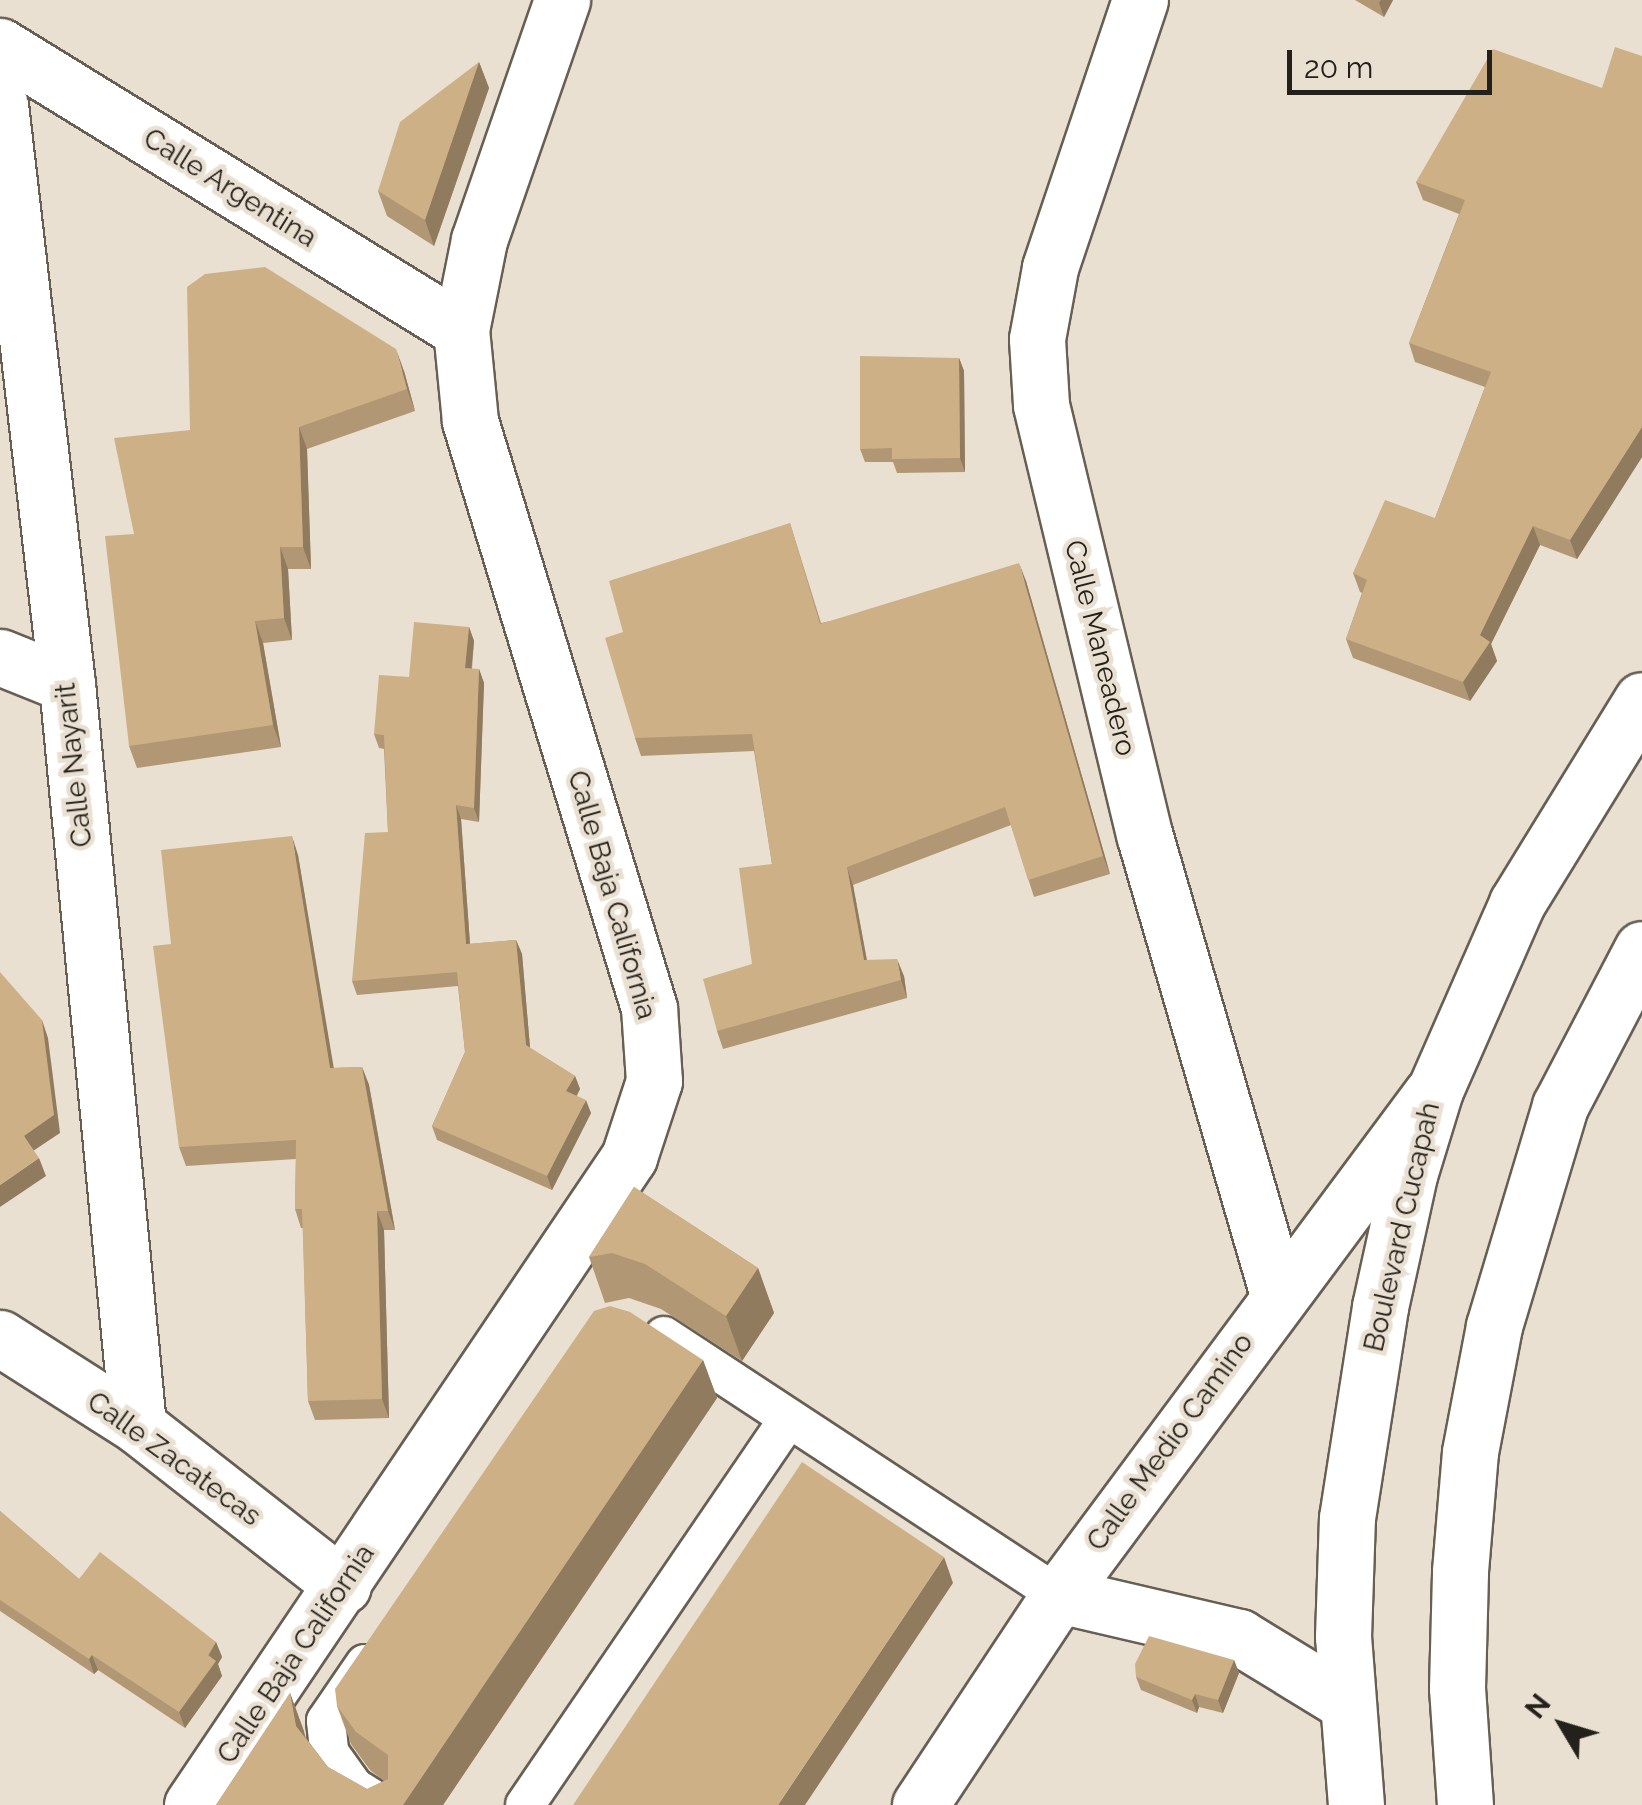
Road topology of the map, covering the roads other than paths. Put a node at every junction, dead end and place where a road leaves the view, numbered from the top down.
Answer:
1 (7, 0) edge
2 (562, 0) edge
3 (1140, 0) edge
4 (0, 20) edge
5 (0, 46) edge
6 (0, 105) edge
7 (460, 330) junction
8 (0, 657) edge
9 (66, 684) junction
10 (1642, 700) edge
11 (1642, 949) edge
12 (1435, 1090) junction
13 (1278, 1295) junction
14 (623, 1320) edge
15 (0, 1338) edge
16 (788, 1420) junction
17 (138, 1426) junction
18 (343, 1586) junction
19 (1060, 1595) junction
20 (382, 1639) edge
21 (1347, 1703) junction
22 (192, 1805) edge
23 (383, 1805) edge
24 (525, 1805) edge
25 (920, 1805) edge
26 (1356, 1805) edge
27 (1465, 1805) edge

1 - 4 street
2 - 7 street, Calle Baja California
3 - 13 street, Calle Maneadero
5 - 7 street, Calle Argentina
6 - 9 street, Calle Nayarit
7 - 18 street, Calle Baja California
8 - 9 street
9 - 17 street, Calle Nayarit
10 - 12 street, Boulevard Cucapah
11 - 27 street
12 - 13 street, Calle Medio Camino
12 - 21 street, Boulevard Cucapah
13 - 19 street, Calle Medio Camino
14 - 16 lane
15 - 17 street, Calle Zacatecas
16 - 19 lane
16 - 24 lane
17 - 18 street, Calle Zacatecas
18 - 22 street, Calle Baja California
19 - 21 street
19 - 25 street, Calle Medio Camino
20 - 23 lane
21 - 26 street, Boulevard Cucapah

